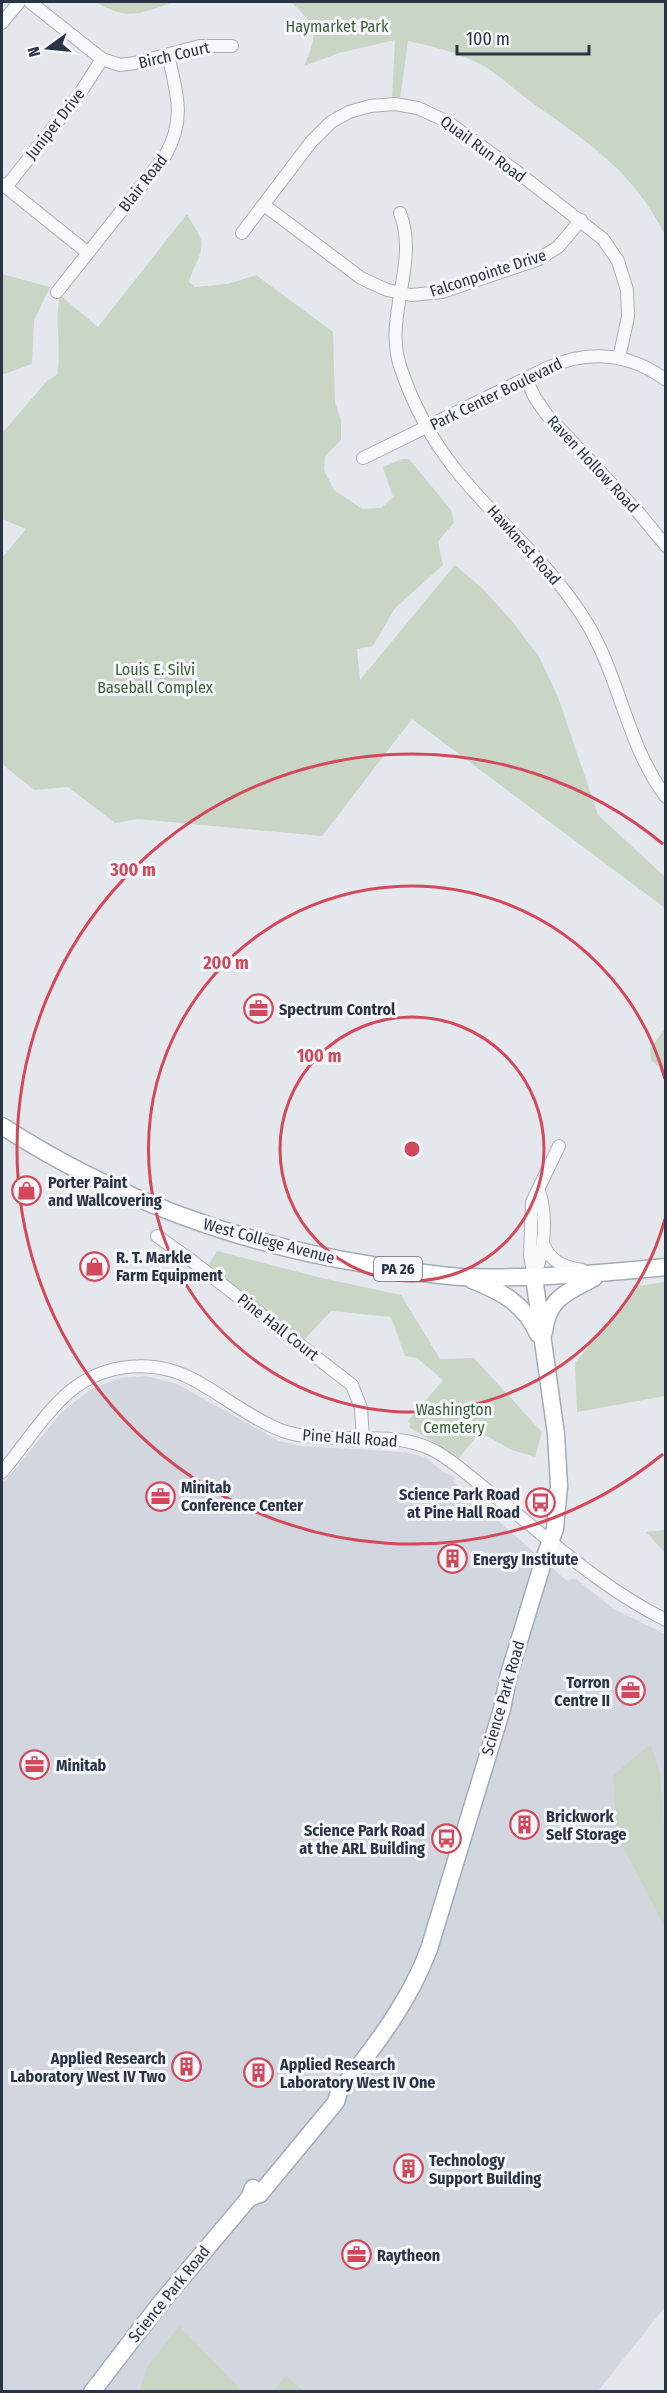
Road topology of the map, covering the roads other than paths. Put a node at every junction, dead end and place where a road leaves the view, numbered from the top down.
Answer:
1 (19, 2) edge
2 (30, 2) edge
3 (2, 23) edge
4 (232, 46) dead end
5 (168, 55) junction
6 (102, 59) junction
7 (4, 186) edge
8 (264, 205) junction
9 (400, 213) dead end
10 (581, 220) junction
11 (242, 233) dead end
12 (88, 253) junction
13 (57, 292) dead end
14 (400, 294) junction
15 (619, 358) junction
16 (526, 379) junction
17 (666, 381) edge
18 (428, 427) junction
19 (363, 458) dead end
20 (666, 546) edge
21 (666, 797) edge
22 (2, 1126) edge
23 (559, 1146) dead end
24 (539, 1191) junction
25 (157, 1236) dead end
26 (542, 1241) junction
27 (666, 1267) edge
28 (604, 1273) junction
29 (463, 1277) junction
30 (534, 1277) junction
31 (544, 1348) junction
32 (363, 1439) junction
33 (2, 1472) edge
34 (551, 1542) junction
35 (666, 1620) edge
36 (92, 2391) edge

1 - 3 street
2 - 6 street, Birch Court
4 - 5 street, Birch Court
5 - 6 street, Birch Court
5 - 12 street, Blair Road
6 - 7 street, Juniper Drive
7 - 12 street
8 - 10 street, Quail Run Road
8 - 11 street, Quail Run Road
8 - 14 street, Falconpointe Drive
9 - 14 street, Hawknest Road
10 - 14 street, Falconpointe Drive
10 - 15 street, Quail Run Road
12 - 13 street, Blair Road
14 - 18 street, Hawknest Road
15 - 16 street, Park Center Boulevard
15 - 17 street, Park Center Boulevard
16 - 18 street, Park Center Boulevard
16 - 20 street, Raven Hollow Road
18 - 19 street, Park Center Boulevard
18 - 21 street, Hawknest Road
22 - 29 main road, West College Avenue / PA 26
23 - 24 street
24 - 26 street
24 - 30 street
25 - 32 street, Pine Hall Court
26 - 28 street
26 - 30 street
27 - 28 main road, West College Avenue / PA 26
28 - 30 main road, West College Avenue / PA 26
28 - 31 main road
29 - 30 main road, West College Avenue / PA 26
29 - 31 main road
30 - 31 main road, Science Park Road
31 - 34 main road, Science Park Road
32 - 33 street, Pine Hall Road
32 - 34 street, Pine Hall Road
34 - 35 street, Pine Hall Road
34 - 36 main road, Science Park Road

